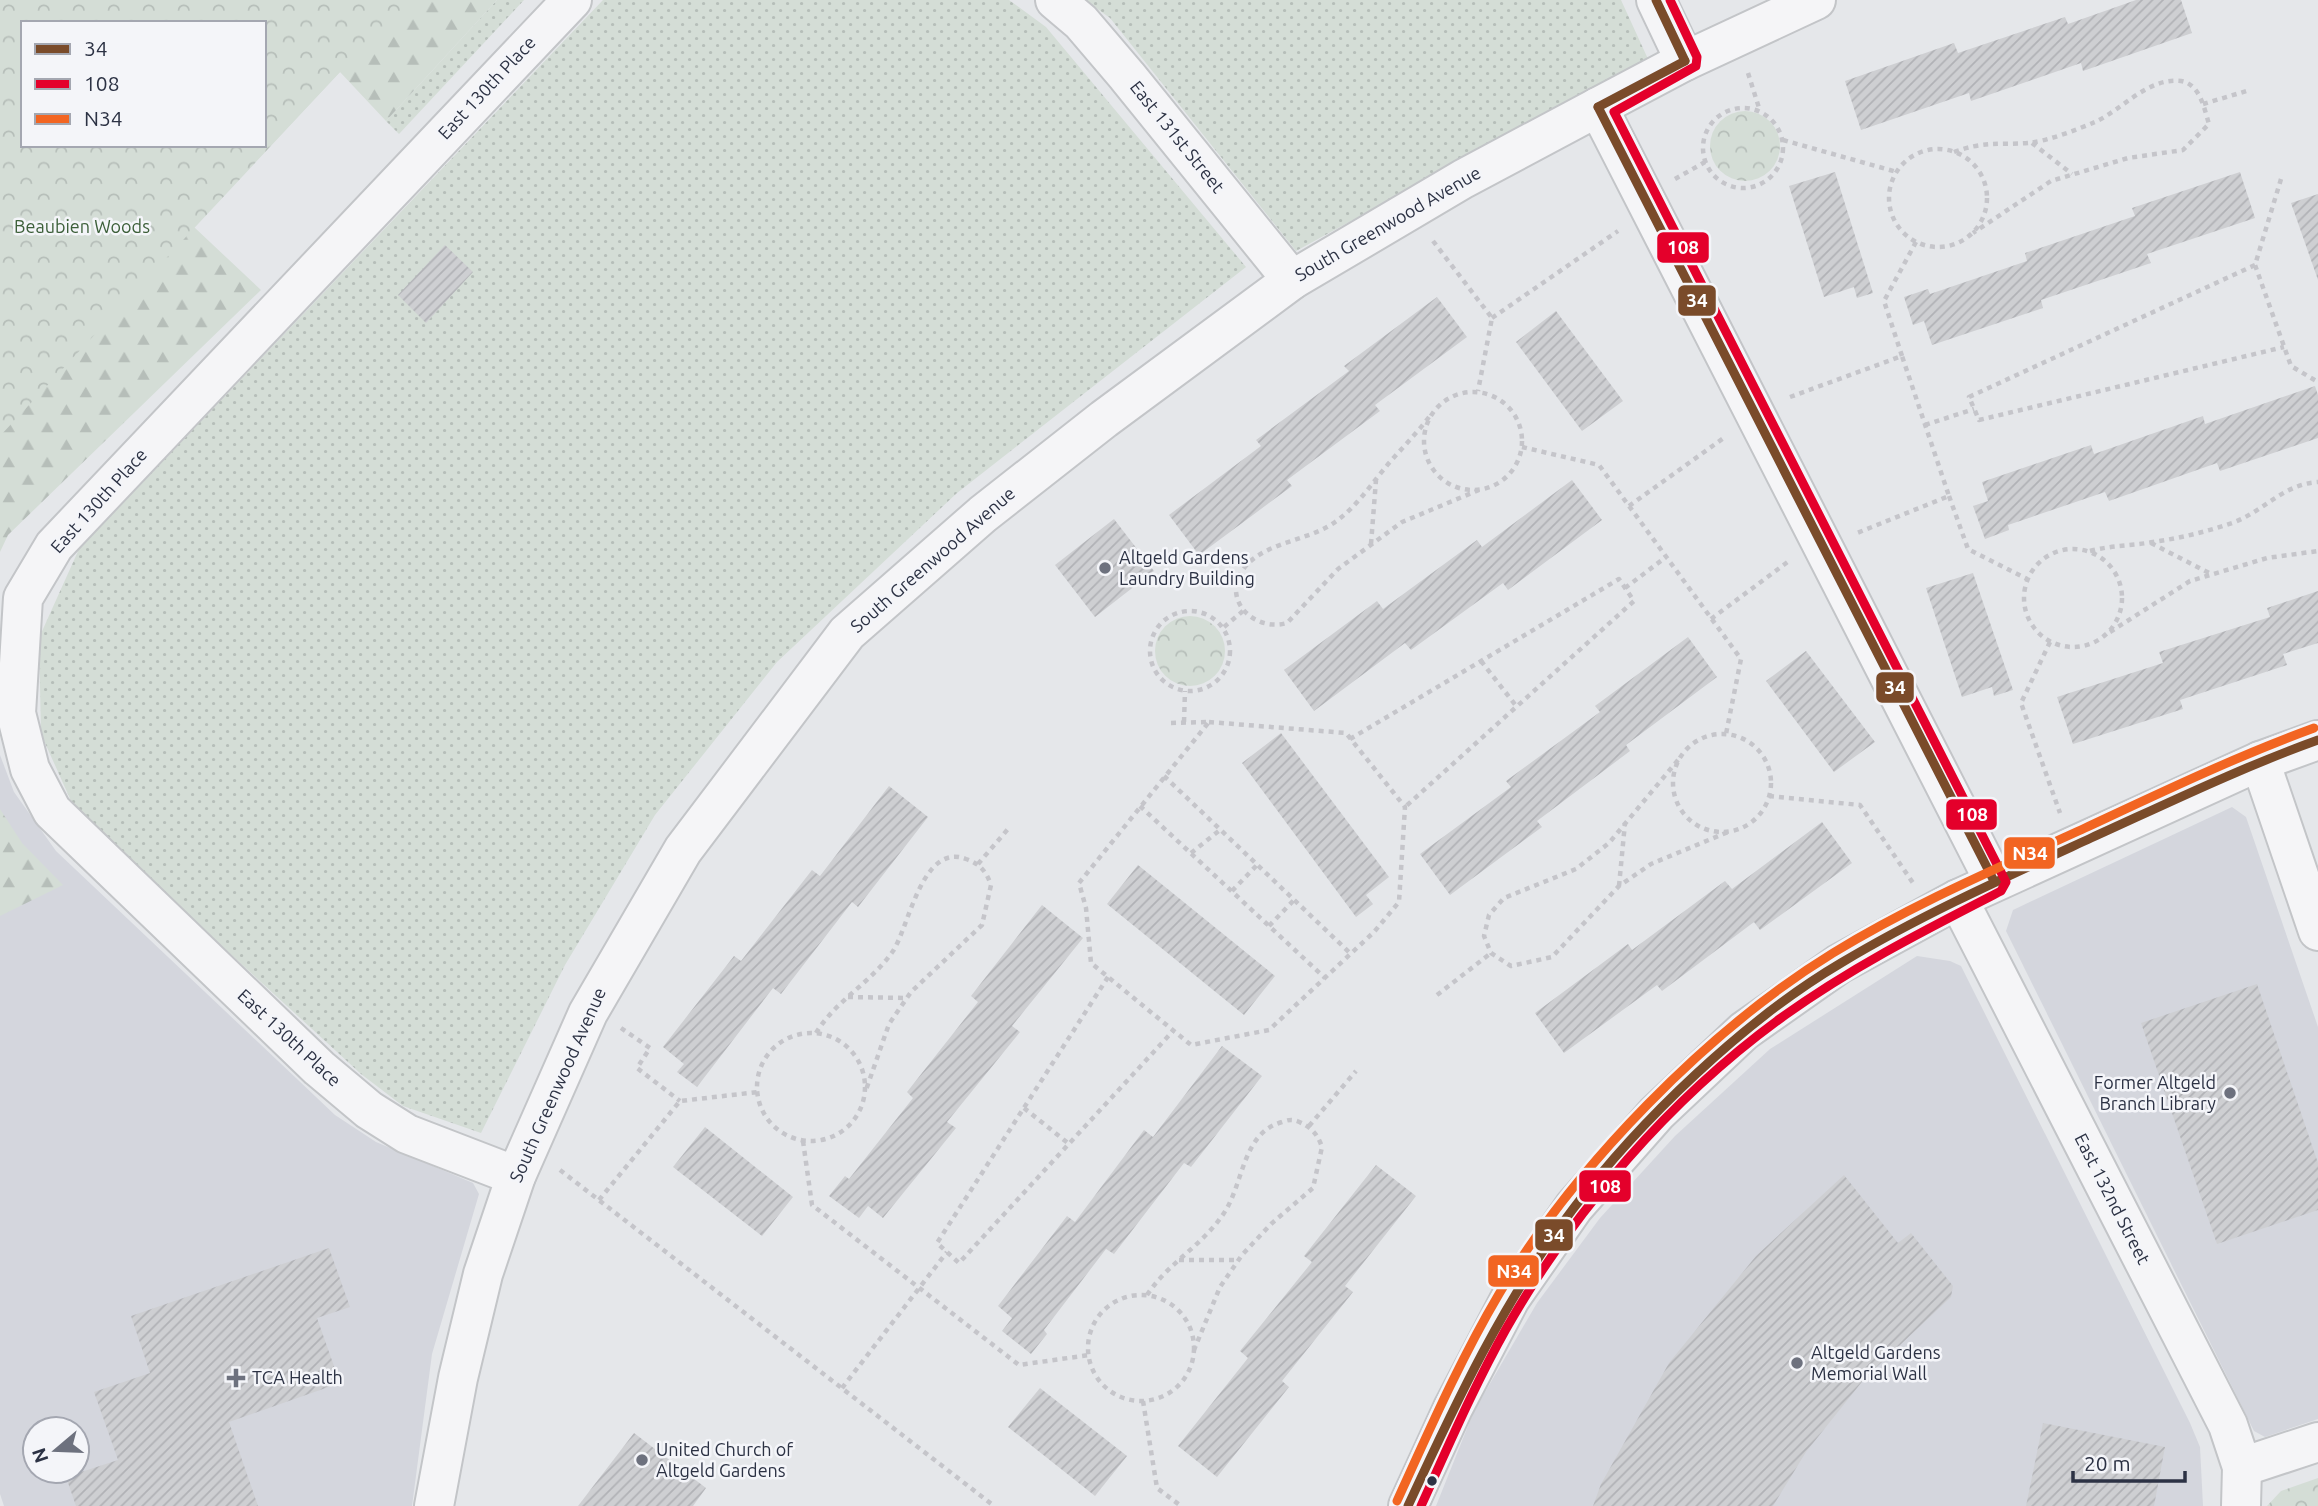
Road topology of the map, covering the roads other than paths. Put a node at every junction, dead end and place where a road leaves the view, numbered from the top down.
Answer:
1 (572, 0) edge
2 (1055, 0) edge
3 (1656, 0) edge
4 (1816, 0) edge
5 (1685, 61) junction
6 (1598, 107) junction
7 (1292, 280) junction
8 (2318, 740) edge
9 (2260, 761) junction
10 (1994, 881) junction
11 (1958, 899) junction
12 (2318, 930) edge
13 (516, 1176) junction
14 (2318, 1442) edge
15 (2242, 1467) junction
16 (434, 1506) edge
17 (1408, 1506) edge
18 (2241, 1506) edge

1 - 13 street, East 130th Place
2 - 7 street, East 131st Street
3 - 5 street
4 - 5 street, South Greenwood Avenue
5 - 6 street, South Greenwood Avenue
6 - 7 street, South Greenwood Avenue
6 - 10 street
7 - 13 street, South Greenwood Avenue
8 - 9 street
9 - 10 street
9 - 12 street
10 - 11 street
11 - 15 street, East 132nd Street
11 - 17 street
13 - 16 street, South Greenwood Avenue
14 - 15 street
15 - 18 street, East 132nd Street

